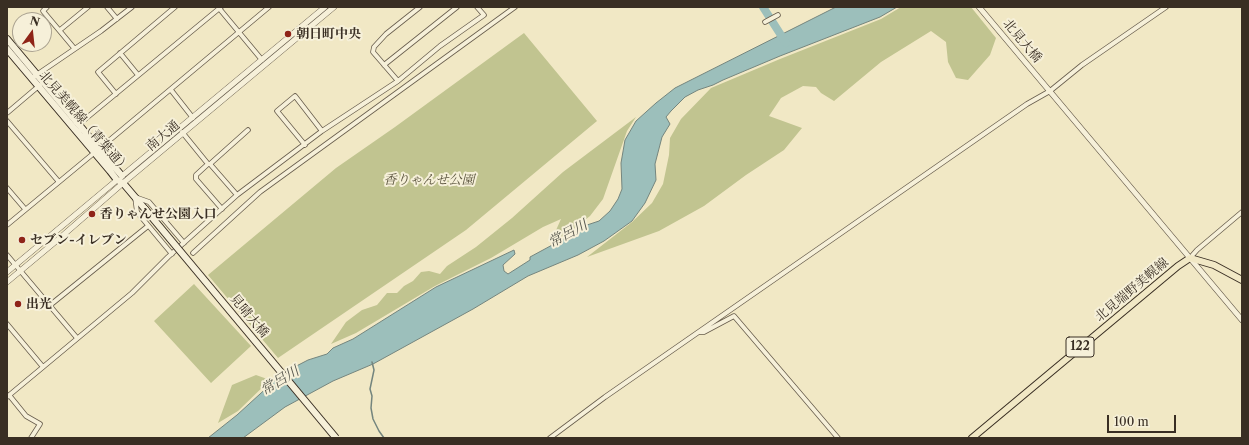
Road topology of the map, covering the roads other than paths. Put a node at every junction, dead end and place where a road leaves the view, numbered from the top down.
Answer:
1 (47, 7) edge
2 (88, 7) edge
3 (107, 7) edge
4 (132, 7) edge
5 (175, 7) edge
6 (269, 7) edge
7 (325, 7) edge
8 (334, 7) edge
9 (420, 7) edge
10 (457, 7) edge
11 (477, 7) edge
12 (514, 7) edge
13 (979, 7) edge
14 (1166, 7) edge
15 (219, 8) edge
16 (778, 15) dead end
17 (117, 19) junction
18 (765, 22) dead end
19 (60, 30) junction
20 (239, 32) junction
21 (7, 38) edge
22 (74, 48) junction
23 (7, 49) edge
24 (120, 53) junction
25 (262, 60) junction
26 (384, 65) junction
27 (138, 75) junction
28 (34, 77) junction
29 (398, 81) junction
30 (41, 84) junction
31 (171, 90) junction
32 (1049, 90) junction
33 (116, 94) junction
34 (7, 113) edge
35 (193, 118) junction
36 (7, 121) edge
37 (76, 127) junction
38 (179, 129) junction
39 (248, 130) dead end
40 (322, 131) junction
41 (183, 134) junction
42 (305, 145) junction
43 (97, 151) junction
44 (209, 164) junction
45 (121, 180) junction
46 (59, 182) junction
47 (7, 188) edge
48 (237, 195) junction
49 (135, 197) junction
50 (145, 209) joint
51 (222, 209) junction
52 (25, 210) junction
53 (1242, 212) edge
54 (7, 225) edge
55 (148, 226) junction
56 (184, 243) junction
57 (193, 253) dead end
58 (172, 254) junction
59 (7, 255) edge
60 (1190, 258) junction
61 (16, 265) junction
62 (20, 270) junction
63 (7, 272) edge
64 (1242, 280) edge
65 (7, 282) edge
66 (49, 306) junction
67 (1242, 320) edge
68 (7, 324) edge
69 (699, 332) junction
70 (77, 338) junction
71 (43, 366) junction
72 (8, 396) edge
73 (31, 438) edge
74 (336, 438) edge
75 (550, 438) edge
76 (838, 438) edge
77 (972, 438) edge

1 - 19 street
2 - 19 street
3 - 17 street
4 - 17 street
5 - 24 street
6 - 20 street
7 - 25 street, 南大通
8 - 41 street, 南大通
9 - 26 street
10 - 26 street
11 - 29 street
12 - 57 street
13 - 32 street, 北見大橋
14 - 32 street
15 - 20 street
15 - 27 street
16 - 18 street
17 - 22 street
19 - 22 street
20 - 25 street
20 - 31 street
21 - 28 main road, 北見美幌線（青葉通）
22 - 28 street
23 - 28 main road, 北見美幌線（青葉通）
24 - 27 street
24 - 33 street
25 - 35 street, 南大通
26 - 29 street
27 - 33 street
28 - 30 main road, 北見美幌線（青葉通）
29 - 40 street
30 - 34 street
30 - 37 main road, 北見美幌線（青葉通）
31 - 35 street
31 - 43 street
32 - 60 street, 北見大橋
32 - 69 street
33 - 37 street
35 - 38 street, 南大通
36 - 46 street
37 - 43 main road, 北見美幌線（青葉通）
38 - 41 street
38 - 45 street, 南大通
39 - 44 street
40 - 42 street
40 - 42 street
41 - 44 street
41 - 45 street, 南大通
42 - 48 street
43 - 45 main road, 北見美幌線（青葉通）
43 - 46 street
44 - 48 street
44 - 51 street
45 - 49 main road, 北見美幌線（青葉通）
45 - 61 street, 南大通
45 - 62 street, 南大通
46 - 52 street
47 - 52 street
48 - 51 street
49 - 50 main road, 北見美幌線（青葉通）
49 - 55 street
49 - 56 street
50 - 74 main road, 見晴大橋, bridge
51 - 56 street
52 - 54 street
53 - 60 street
55 - 58 street
55 - 66 street
56 - 58 street
58 - 70 street
59 - 61 street
60 - 64 main road
60 - 67 street, 北見大橋
60 - 77 main road, 北見端野美幌線 / 122
61 - 62 street
61 - 63 street, 南大通
62 - 65 street, 南大通
62 - 66 street
66 - 70 street
68 - 71 street
69 - 75 street
69 - 76 street
70 - 71 street
71 - 72 street
72 - 73 street

